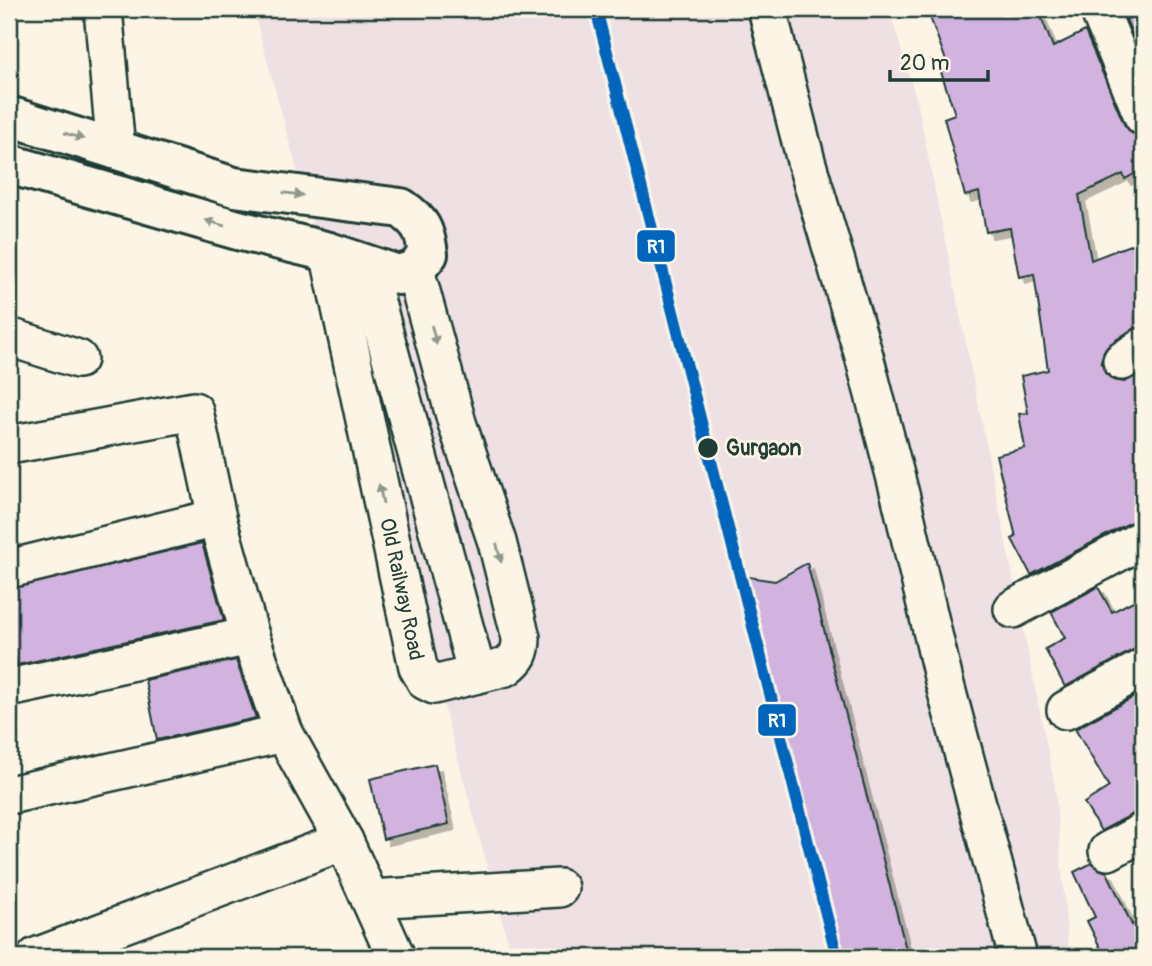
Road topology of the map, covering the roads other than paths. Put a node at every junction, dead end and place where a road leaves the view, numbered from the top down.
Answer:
1 (103, 9) edge
2 (767, 9) edge
3 (1098, 9) edge
4 (9, 116) edge
5 (1143, 116) edge
6 (116, 150) junction
7 (9, 164) edge
8 (329, 252) junction
9 (366, 266) junction
10 (415, 270) junction
11 (9, 337) edge
12 (78, 359) dead end
13 (9, 445) edge
14 (217, 518) junction
15 (1143, 539) edge
16 (9, 569) edge
17 (1013, 608) dead end
18 (250, 636) junction
19 (1143, 668) edge
20 (477, 674) junction
21 (9, 688) edge
22 (1066, 710) dead end
23 (284, 733) junction
24 (9, 795) edge
25 (1143, 832) edge
26 (344, 841) junction
27 (1108, 851) dead end
28 (559, 888) dead end
29 (370, 899) junction
30 (36, 957) edge
31 (396, 957) edge
32 (1018, 957) edge

1 - 6 street
2 - 32 street
3 - 5 street
4 -> 6 main road
6 -> 10 main road
8 -> 7 main road
8 - 9 main road
20 -> 8 street, Old Railway Road
9 - 10 main road
9 - 20 street
10 -> 20 street, Old Railway Road
11 - 12 street
13 - 14 street
14 - 16 street
14 - 18 street
15 - 17 street
18 - 21 street
18 - 23 street
19 - 22 street
23 - 24 street
23 - 26 street
25 - 27 street
26 - 29 street
26 - 30 street
28 - 29 street
29 - 31 street

